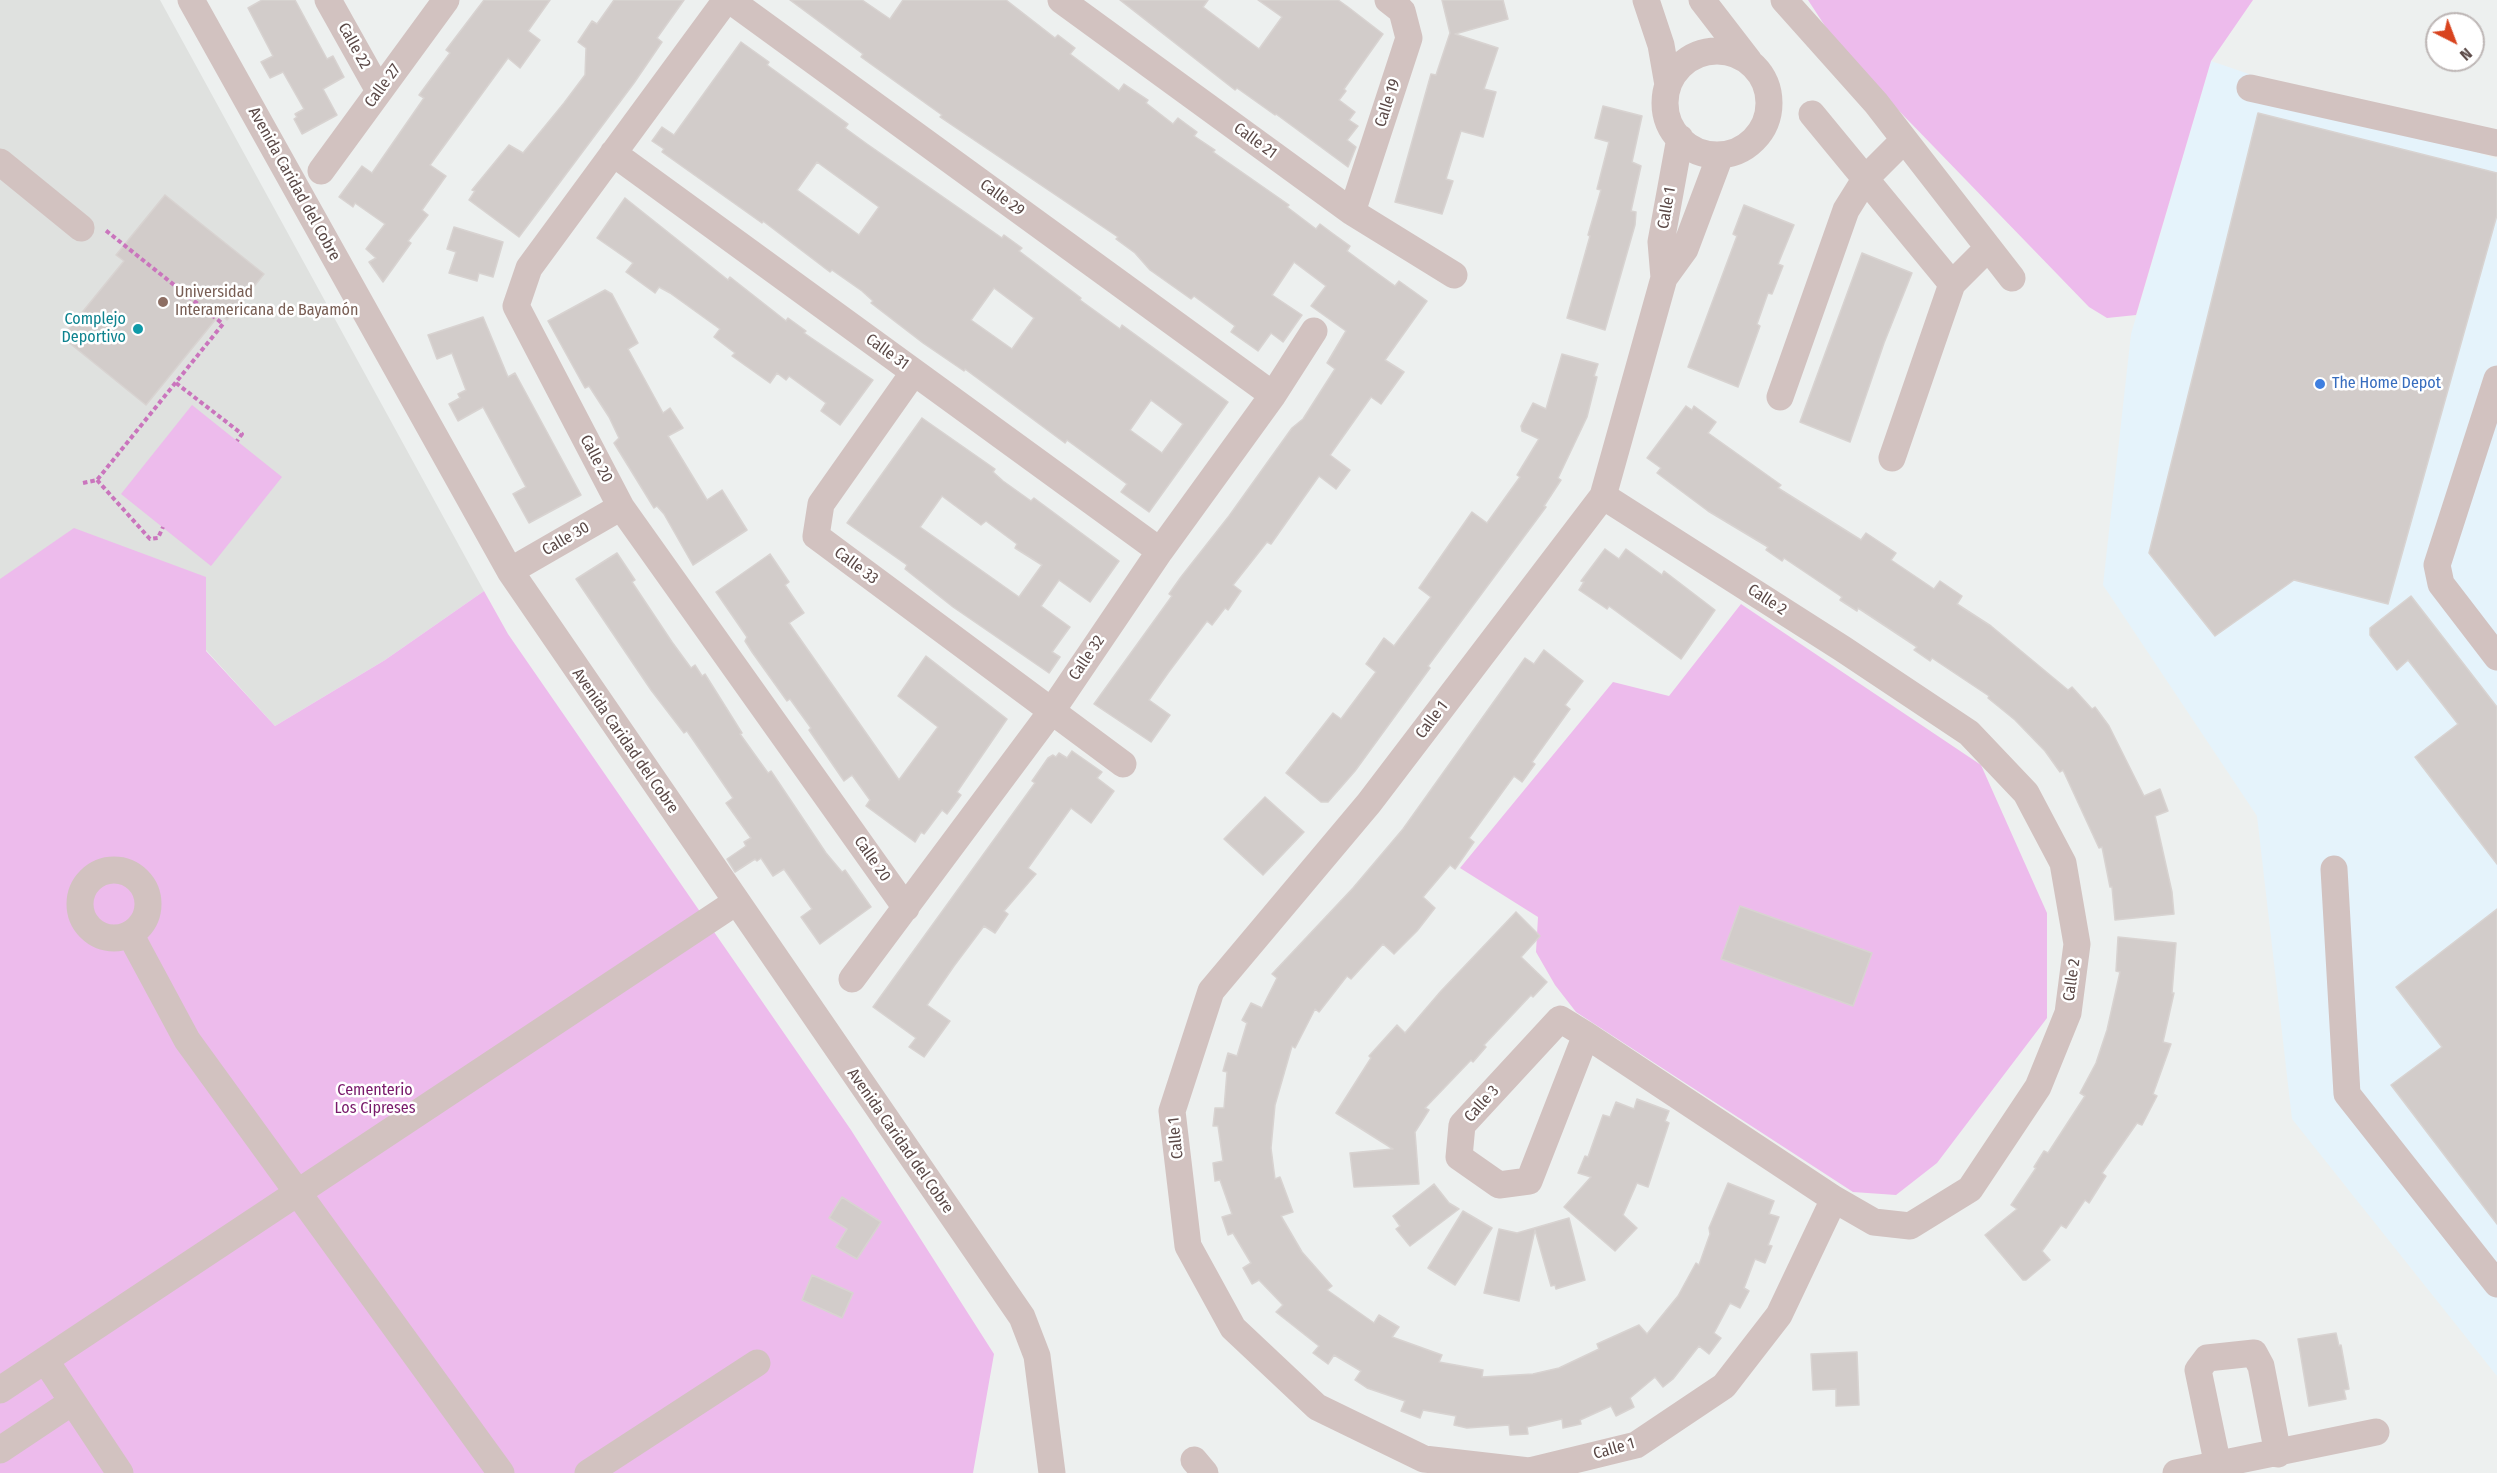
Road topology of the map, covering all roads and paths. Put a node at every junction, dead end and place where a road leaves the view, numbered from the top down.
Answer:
1 (191, 0) edge
2 (328, 0) edge
3 (446, 0) edge
4 (726, 0) edge
5 (730, 0) edge
6 (1061, 0) edge
7 (1388, 0) edge
8 (1646, 0) edge
9 (1702, 0) edge
10 (1784, 0) edge
11 (1749, 61) junction
12 (1668, 85) junction
13 (2250, 88) dead end
14 (379, 92) junction
15 (1812, 114) dead end
16 (1680, 138) junction
17 (1904, 140) junction
18 (2497, 143) edge
19 (613, 153) junction
20 (1720, 156) junction
21 (0, 162) edge
22 (321, 171) dead end
23 (1866, 178) junction
24 (1352, 212) junction
25 (90, 226) joint
26 (1988, 248) junction
27 (1454, 275) dead end
28 (1664, 278) junction
29 (2012, 278) dead end
30 (1952, 284) junction
31 (1314, 331) dead end
32 (914, 372) junction
33 (2497, 379) edge
34 (176, 382) junction
35 (1273, 395) junction
36 (1780, 397) dead end
37 (237, 441) dead end
38 (1892, 458) dead end
39 (97, 480) junction
40 (83, 483) dead end
41 (1603, 496) junction
42 (621, 507) junction
43 (163, 527) dead end
44 (1160, 551) junction
45 (510, 571) junction
46 (2497, 657) edge
47 (1051, 712) junction
48 (1123, 764) dead end
49 (2334, 869) dead end
50 (736, 902) junction
51 (906, 908) junction
52 (130, 934) dead end
53 (852, 979) dead end
54 (1560, 1019) joint
55 (1586, 1035) junction
56 (298, 1192) junction
57 (1834, 1199) junction
58 (2497, 1284) edge
59 (45, 1360) junction
60 (757, 1363) dead end
61 (0, 1390) edge
62 (72, 1402) junction
63 (2376, 1432) dead end
64 (0, 1450) edge
65 (2278, 1454) junction
66 (2218, 1466) junction
67 (120, 1473) edge
68 (501, 1473) edge
69 (588, 1473) edge
70 (1052, 1473) edge
71 (2176, 1473) edge

1 - 45 street, Avenida Caridad del Cobre
2 - 14 street, Calle 22
3 - 14 street, Calle 27
4 - 19 street, Calle 20
5 - 35 street, Calle 29
6 - 24 street, Calle 21
7 - 24 street, Calle 19
8 - 12 street
9 - 11 street
10 - 17 street
11 - 12 street
11 - 20 street
12 - 16 street
13 - 18 street
14 - 22 street, Calle 27
15 - 23 street
16 - 20 street
16 - 28 street, Calle 1
17 - 23 street
17 - 26 street
19 - 32 street, Calle 31
19 - 42 street, Calle 20
20 - 28 street, Calle 1
21 - 25 street
23 - 30 street
23 - 36 street
24 - 27 street, Calle 21
25 - 34 path
26 - 29 street
26 - 30 street
28 - 41 street, Calle 1
30 - 38 street
31 - 35 street, Calle 32
32 - 44 street, Calle 31
32 - 47 street, Calle 33
33 - 46 street
34 - 37 path
34 - 39 path
35 - 44 street, Calle 32
39 - 40 path
39 - 43 path
41 - 57 street, Calle 2
41 - 57 street, Calle 1
42 - 45 street, Calle 30
42 - 51 street, Calle 20
44 - 47 street, Calle 32
45 - 50 street, Avenida Caridad del Cobre
47 - 48 street
47 - 51 street, Calle 32
49 - 58 street
50 - 56 street
50 - 70 street, Avenida Caridad del Cobre
51 - 53 street, Calle 32
52 - 56 street
54 - 55 street, Calle 2
54 - 55 street, Calle 3
55 - 57 street, Calle 2
56 - 59 street
56 - 68 street
59 - 61 street
59 - 62 street
60 - 69 street
62 - 64 street
62 - 67 street
63 - 65 street
65 - 66 street
65 - 66 street
66 - 71 street

